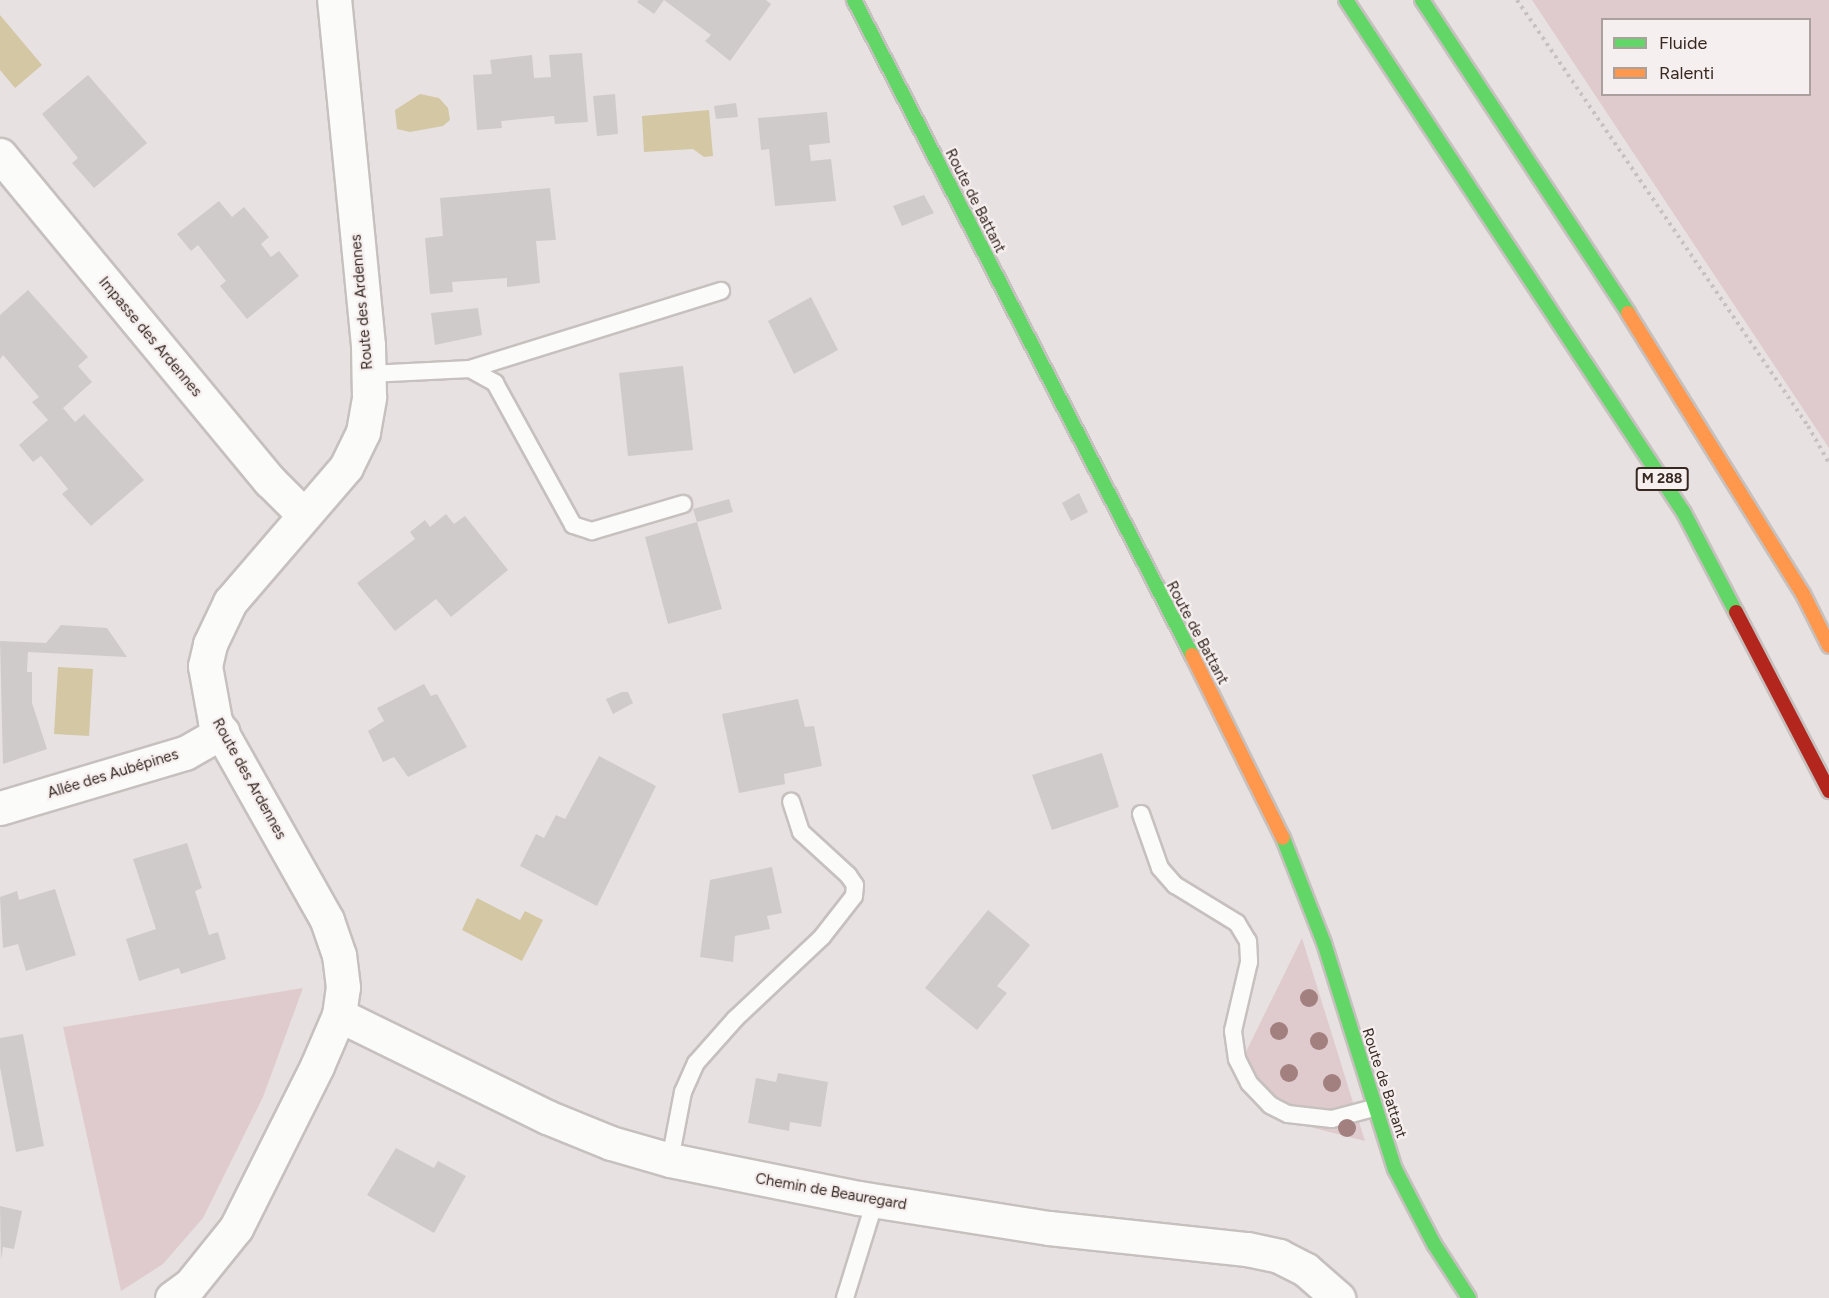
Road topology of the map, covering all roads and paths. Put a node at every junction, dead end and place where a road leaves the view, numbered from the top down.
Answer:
1 (334, 0) edge
2 (854, 0) edge
3 (1346, 0) edge
4 (1422, 0) edge
5 (1517, 0) edge
6 (0, 155) edge
7 (721, 291) dead end
8 (470, 369) junction
9 (369, 374) junction
10 (1829, 463) edge
11 (683, 504) dead end
12 (304, 515) junction
13 (1829, 646) edge
14 (222, 732) junction
15 (1829, 791) edge
16 (791, 802) dead end
17 (0, 808) edge
18 (1141, 814) dead end
19 (339, 1015) junction
20 (1374, 1108) junction
21 (670, 1160) junction
22 (875, 1201) junction
23 (172, 1298) edge
24 (845, 1298) edge
25 (1338, 1298) edge
26 (1469, 1298) edge

1 - 9 street, Route des Ardennes
2 - 20 main road, Route de Battant
3 - 15 main road, M 288
4 - 13 main road
5 - 10 path
6 - 12 street, Impasse des Ardennes
7 - 8 lane
8 - 9 lane
8 - 11 lane
9 - 12 street, Route des Ardennes
12 - 14 street, Route des Ardennes
14 - 17 street, Allée des Aubépines
14 - 19 street, Route des Ardennes
16 - 21 lane
18 - 20 lane
19 - 21 street, Chemin de Beauregard
19 - 23 street, Route des Ardennes
20 - 26 main road, Route de Battant
21 - 22 street, Chemin de Beauregard
22 - 24 lane
22 - 25 street, Chemin de Beauregard

